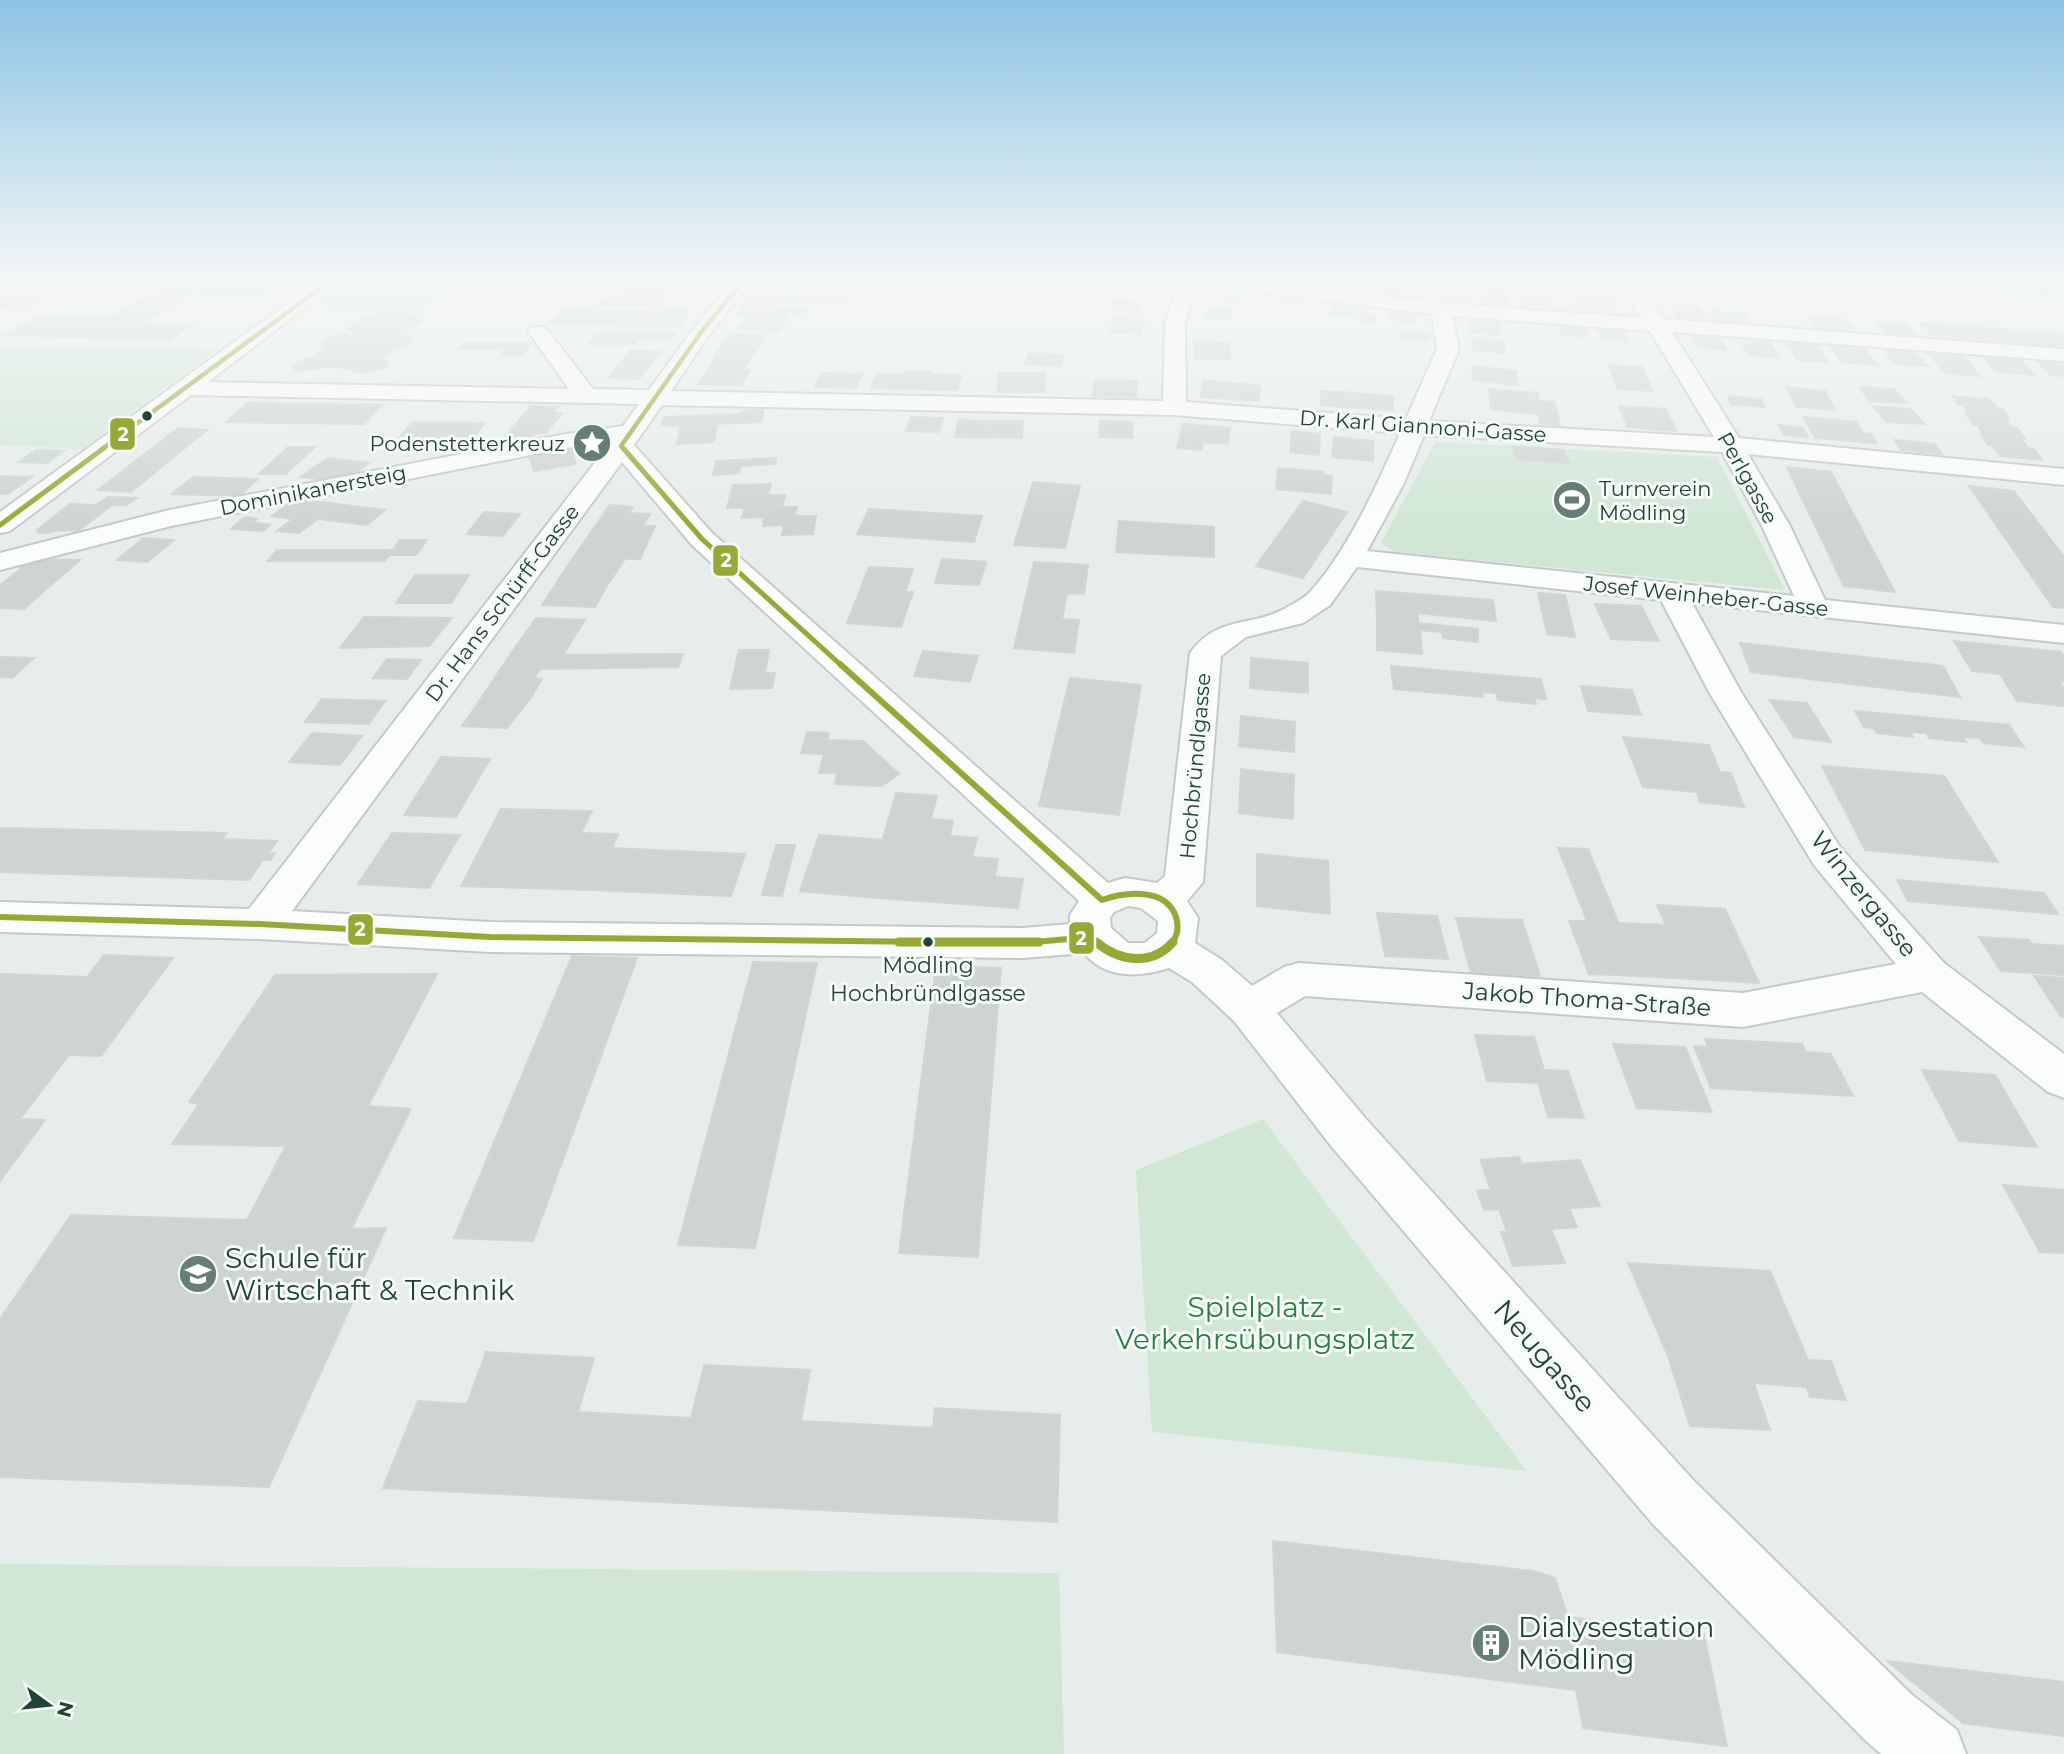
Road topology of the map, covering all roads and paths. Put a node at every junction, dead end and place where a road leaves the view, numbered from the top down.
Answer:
1 (219, 363) edge
2 (562, 363) edge
3 (680, 363) edge
4 (1175, 363) edge
5 (1442, 363) edge
6 (1680, 363) edge
7 (185, 388) junction
8 (586, 396) junction
9 (654, 397) junction
10 (1174, 408) junction
11 (1417, 427) junction
12 (625, 439) junction
13 (1731, 445) junction
14 (2064, 477) edge
15 (0, 525) edge
16 (1349, 558) junction
17 (0, 562) edge
18 (1672, 593) junction
19 (1814, 607) junction
20 (2064, 634) edge
21 (0, 917) edge
22 (1096, 918) junction
23 (260, 924) junction
24 (1166, 924) junction
25 (1929, 974) junction
26 (1250, 1009) junction
27 (2064, 1079) edge
28 (1933, 1754) edge

1 - 7 street
2 - 8 street
3 - 9 street, Dr. Hans Schürff-Gasse
4 - 10 street
5 - 11 street, Hochbründlgasse
6 - 13 street, Perlgasse
7 - 8 street, Dr. Karl Giannoni-Gasse
7 - 15 street
8 - 9 street, Dr. Karl Giannoni-Gasse
9 - 10 street, Dr. Karl Giannoni-Gasse
9 - 12 street, Dr. Hans Schürff-Gasse
10 - 11 street, Dr. Karl Giannoni-Gasse
11 - 13 street, Dr. Karl Giannoni-Gasse
11 - 16 street, Hochbründlgasse
12 - 17 street, Dominikanersteig
12 - 22 street
12 - 23 street, Dr. Hans Schürff-Gasse
13 - 14 street, Dr. Karl Giannoni-Gasse
13 - 19 street, Perlgasse
16 - 18 street, Josef Weinheber-Gasse
16 - 24 street, Hochbründlgasse
18 - 19 street, Josef Weinheber-Gasse
18 - 25 street, Winzergasse
19 - 20 street, Josef Weinheber-Gasse
21 - 23 street
22 - 23 street
22 - 24 street
22 - 24 street
24 - 26 street, Neugasse
25 - 26 street, Jakob Thoma-Straße
25 - 27 street, Winzergasse
26 - 28 street, Neugasse

